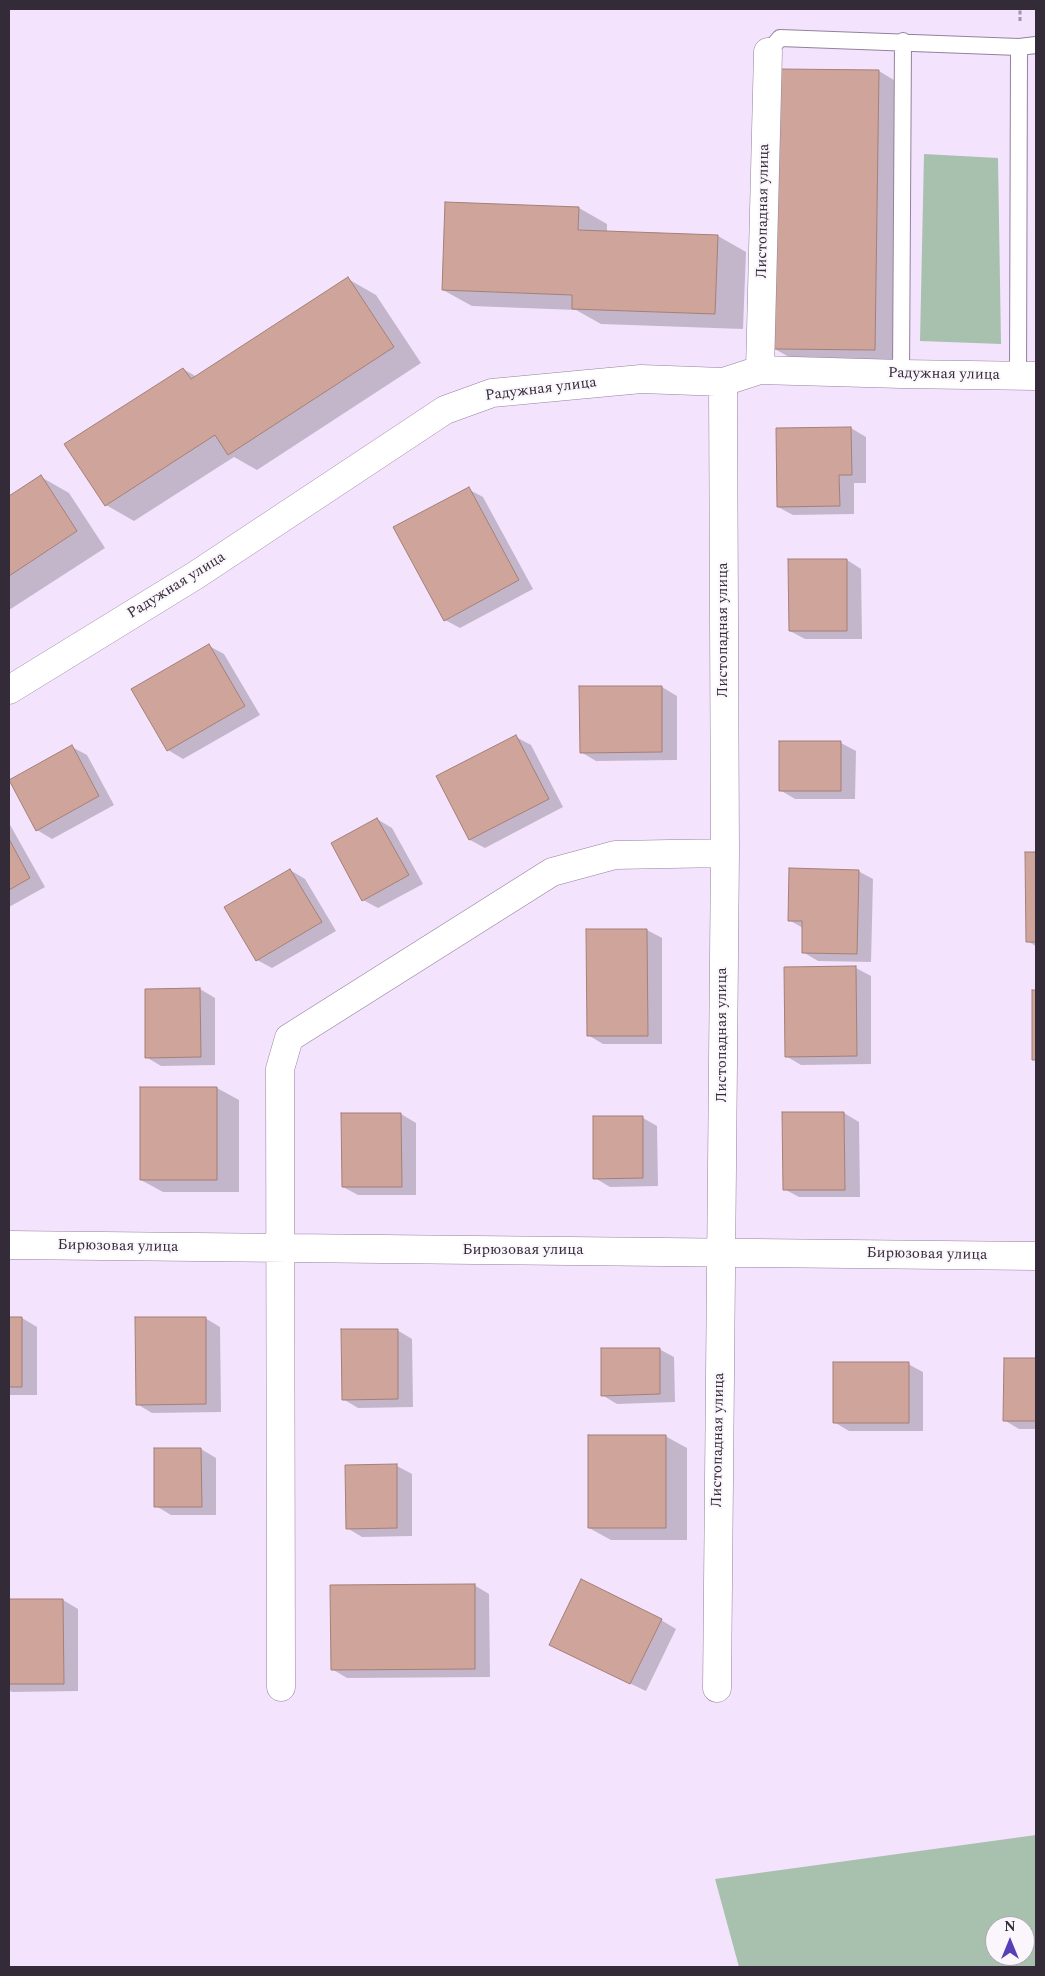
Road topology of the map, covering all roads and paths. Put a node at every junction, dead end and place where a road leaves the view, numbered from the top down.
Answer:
1 (902, 41) junction
2 (1036, 45) edge
3 (1019, 46) junction
4 (768, 52) joint
5 (760, 370) junction
6 (901, 374) junction
7 (1027, 376) edge
8 (723, 382) junction
9 (9, 690) edge
10 (725, 853) junction
11 (9, 1245) edge
12 (281, 1249) junction
13 (722, 1252) junction
14 (1036, 1256) edge
15 (281, 1687) dead end
16 (717, 1688) dead end

1 - 3 lane
1 - 4 lane
1 - 6 lane
2 - 3 lane
3 - 7 lane
4 - 5 street, Листопадная улица
5 - 6 street, Радужная улица
5 - 8 street, Радужная улица
6 - 7 street, Радужная улица
8 - 9 street, Радужная улица
8 - 10 street, Листопадная улица
10 - 12 street
10 - 13 street, Листопадная улица
11 - 12 street, Бирюзовая улица
12 - 13 street, Бирюзовая улица
12 - 15 street
13 - 14 street, Бирюзовая улица
13 - 16 street, Листопадная улица

